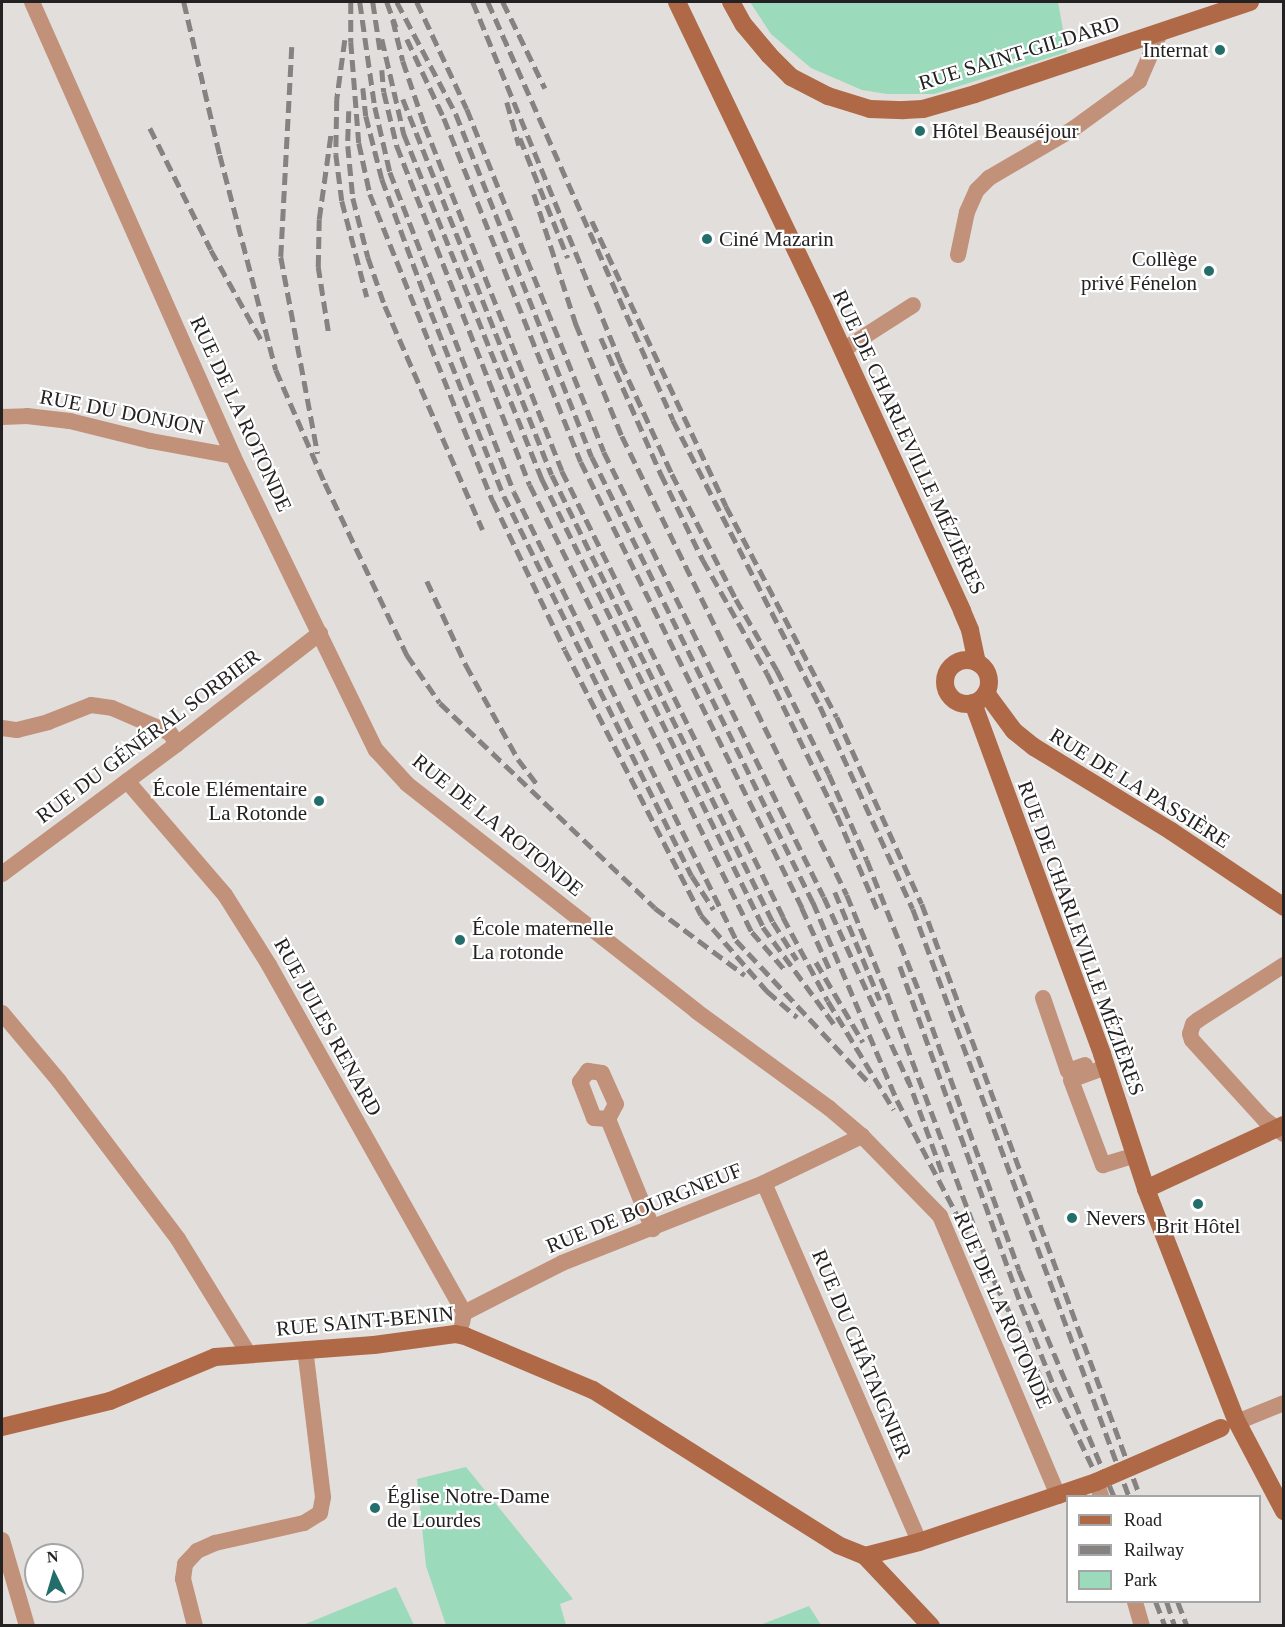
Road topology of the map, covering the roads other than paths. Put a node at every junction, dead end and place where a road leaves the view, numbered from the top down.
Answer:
1 (32, 2) edge
2 (677, 2) edge
3 (731, 2) edge
4 (1251, 2) edge
5 (1160, 33) junction
6 (958, 255) dead end
7 (913, 305) dead end
8 (843, 350) junction
9 (2, 417) edge
10 (233, 456) junction
11 (320, 633) junction
12 (971, 661) junction
13 (979, 698) junction
14 (2, 728) edge
15 (177, 744) junction
16 (127, 781) junction
17 (2, 874) edge
18 (1284, 906) edge
19 (1284, 965) edge
20 (1043, 998) dead end
21 (2, 1013) edge
22 (1104, 1063) junction
23 (608, 1119) dead end
24 (1282, 1129) edge
25 (862, 1136) junction
26 (1134, 1155) junction
27 (764, 1184) junction
28 (1146, 1189) junction
29 (653, 1228) junction
30 (464, 1313) junction
31 (459, 1335) junction
32 (305, 1349) junction
33 (248, 1353) junction
34 (1284, 1403) edge
35 (2, 1426) edge
36 (1233, 1428) junction
37 (1099, 1489) edge
38 (1058, 1496) junction
39 (1284, 1511) edge
40 (2, 1540) edge
41 (919, 1542) junction
42 (866, 1556) junction
43 (1135, 1603) edge
44 (27, 1626) edge
45 (195, 1626) edge
46 (931, 1626) edge
47 (1142, 1626) edge

1 - 10 street, RUE DE LA ROTONDE
2 - 8 main road, RUE DE CHARLEVILLE MÉZIÈRES
3 - 5 main road, RUE SAINT-GILDARD
4 - 5 main road, RUE SAINT-GILDARD
5 - 6 street
7 - 8 street
8 - 12 main road, RUE DE CHARLEVILLE MÉZIÈRES
9 - 10 street, RUE DU DONJON
10 - 11 street, RUE DE LA ROTONDE
11 - 15 street, RUE DU GÉNÉRAL SORBIER
11 - 25 street, RUE DE LA ROTONDE
12 - 13 main road
12 - 13 main road
13 - 18 main road, RUE DE LA PASSIÈRE
13 - 22 main road, RUE DE CHARLEVILLE MÉZIÈRES
14 - 15 street
15 - 16 street, RUE DU GÉNÉRAL SORBIER
16 - 17 street, RUE DU GÉNÉRAL SORBIER
16 - 30 street, RUE JULES RENARD
19 - 24 street
20 - 22 street
21 - 33 street
22 - 26 main road, RUE DE CHARLEVILLE MÉZIÈRES
22 - 26 street
23 - 29 street
24 - 28 main road
25 - 27 street, RUE DE BOURGNEUF
25 - 38 street, RUE DE LA ROTONDE
26 - 28 main road, RUE DE CHARLEVILLE MÉZIÈRES
27 - 29 street, RUE DE BOURGNEUF
27 - 41 street, RUE DU CHÂTAIGNIER
28 - 36 main road, RUE DE CHARLEVILLE MÉZIÈRES
29 - 30 street, RUE DE BOURGNEUF
30 - 31 street
31 - 32 main road, RUE SAINT-BENIN
31 - 42 main road, RUE SAINT-BENIN
32 - 33 main road, RUE SAINT-BENIN
32 - 45 street
33 - 35 main road, RUE SAINT-BENIN
34 - 36 street
36 - 37 main road, bridge
36 - 39 main road, RUE DE CHARLEVILLE MÉZIÈRES
37 - 38 main road
38 - 41 main road
40 - 44 street
41 - 42 main road
42 - 46 main road
43 - 47 street

